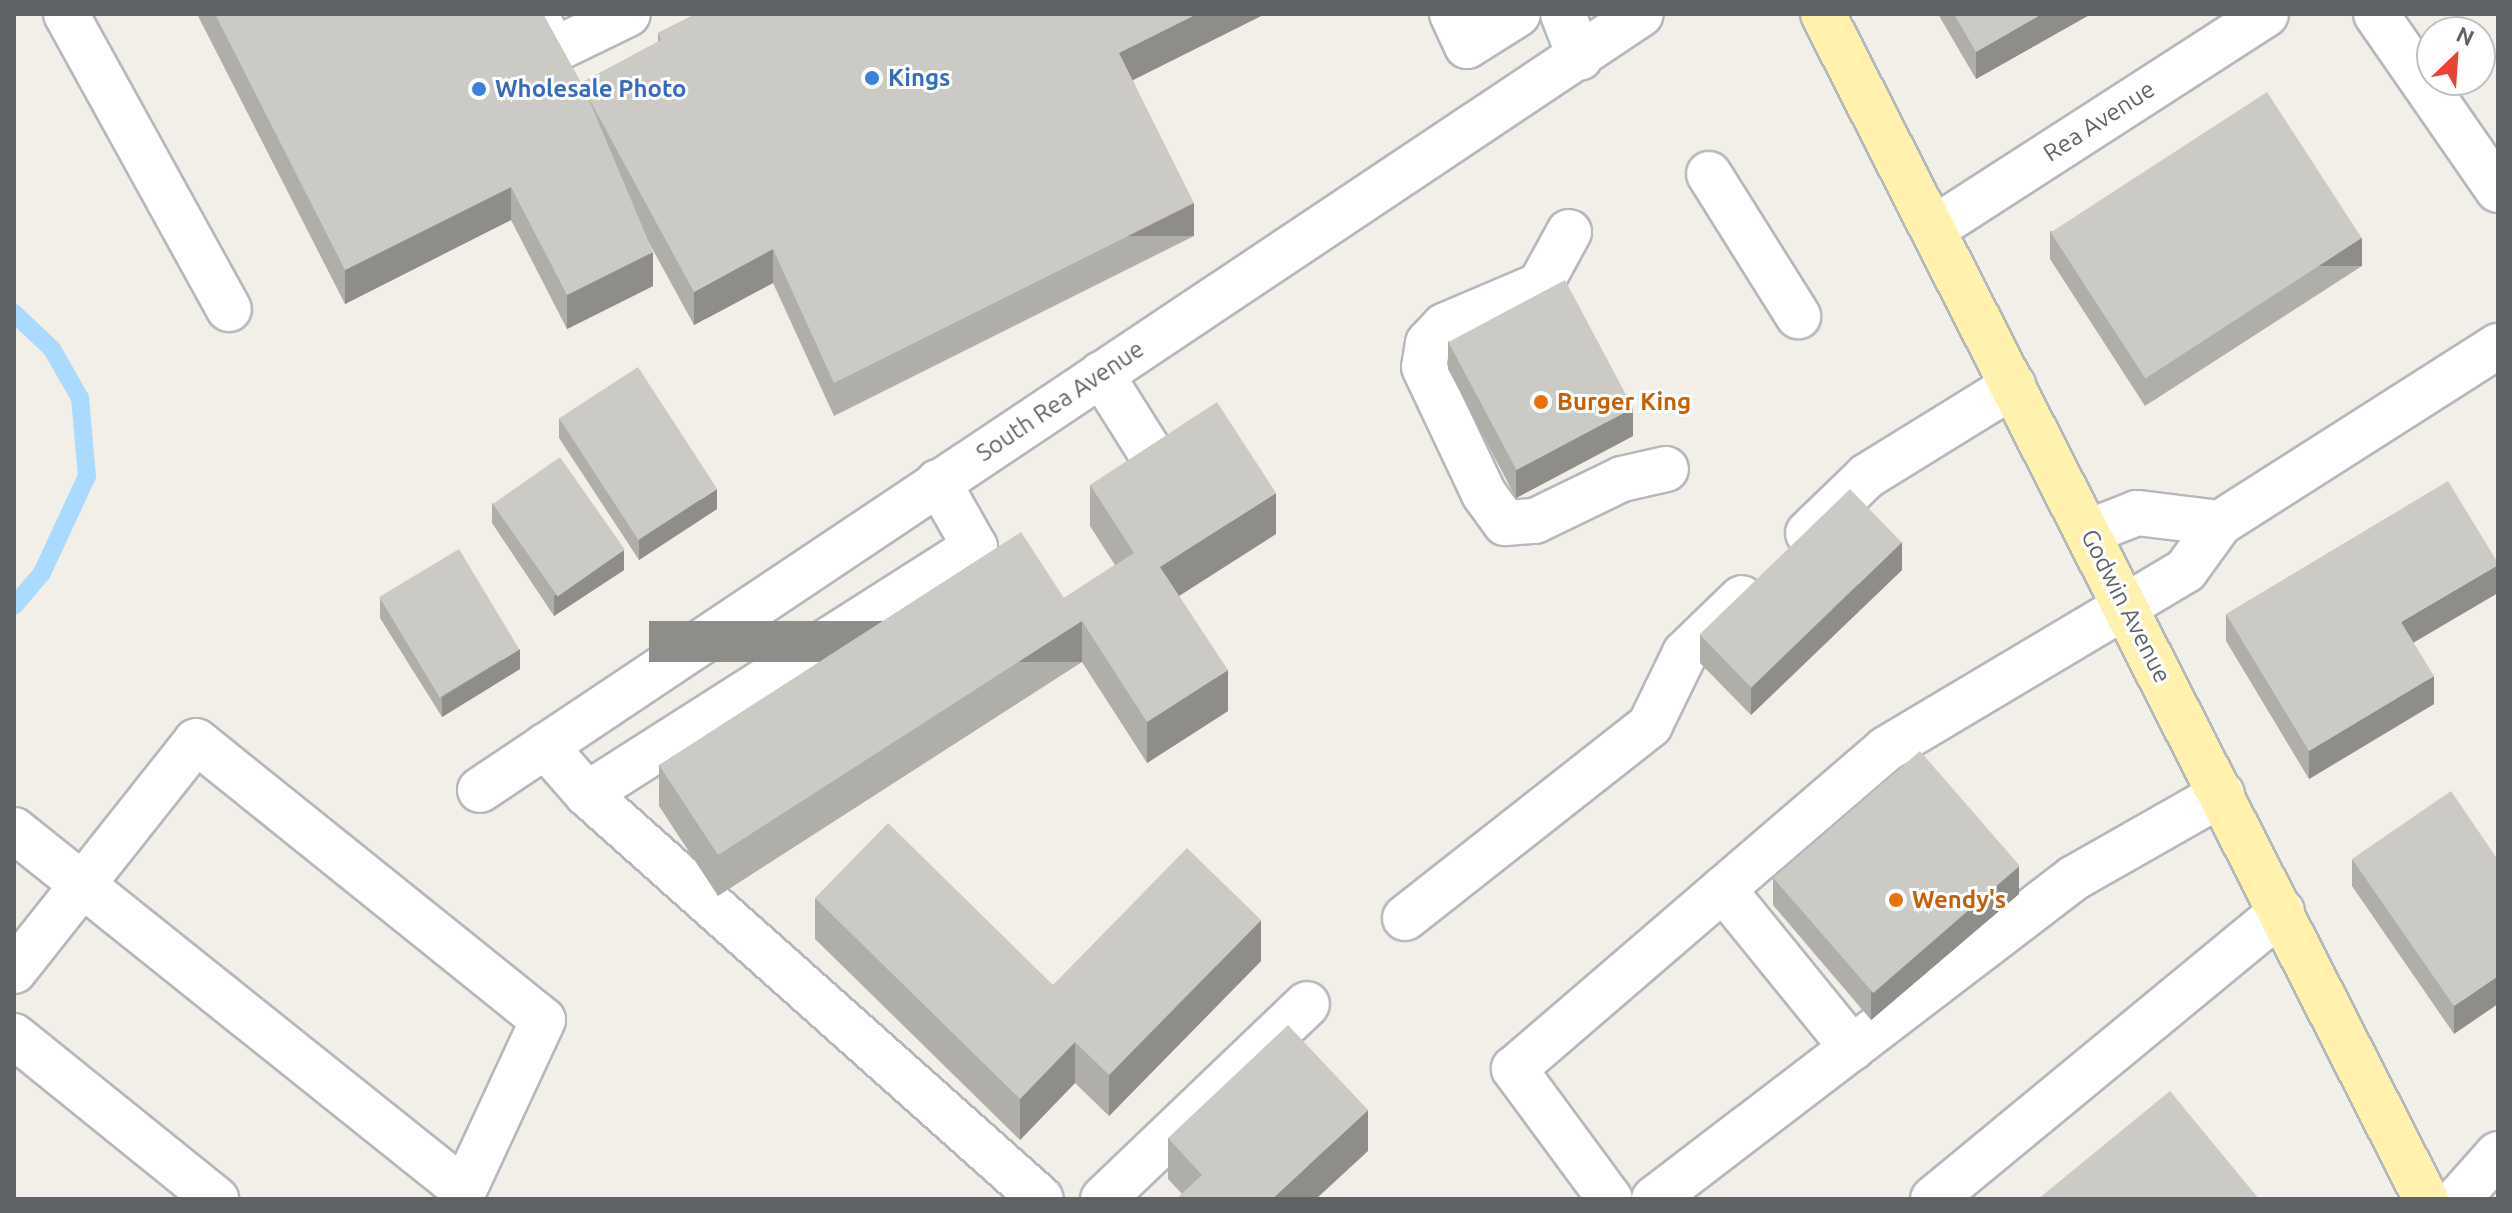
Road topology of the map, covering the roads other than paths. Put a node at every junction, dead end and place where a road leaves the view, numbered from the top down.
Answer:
1 (66, 14) edge
2 (535, 14) edge
3 (628, 14) edge
4 (1452, 14) edge
5 (1518, 14) edge
6 (1563, 14) edge
7 (1641, 14) edge
8 (1823, 14) edge
9 (2266, 14) edge
10 (2376, 14) edge
11 (1580, 58) junction
12 (1709, 174) dead end
13 (2498, 190) edge
14 (1933, 229) junction
15 (1569, 232) dead end
16 (229, 309) dead end
17 (1798, 316) dead end
18 (2498, 346) edge
19 (1101, 374) junction
20 (2013, 386) junction
21 (1157, 463) edge
22 (1666, 469) dead end
23 (938, 482) junction
24 (2220, 523) junction
25 (2088, 532) junction
26 (2127, 609) junction
27 (545, 746) junction
28 (480, 790) dead end
29 (587, 794) junction
30 (2222, 794) junction
31 (14, 830) edge
32 (82, 885) junction
33 (1723, 889) junction
34 (2282, 911) junction
35 (1405, 918) dead end
36 (14, 971) edge
37 (1307, 1004) dead end
38 (14, 1036) edge
39 (1852, 1048) junction
40 (2498, 1154) edge
41 (462, 1194) edge
42 (216, 1199) edge
43 (1041, 1199) edge
44 (1103, 1199) edge
45 (1610, 1199) edge
46 (1654, 1199) edge
47 (1933, 1199) edge
48 (2426, 1199) edge
49 (2458, 1199) edge

1 - 16 street
2 - 3 street
4 - 5 street
6 - 11 street
7 - 11 street, South Rea Avenue
8 - 14 main road, Godwin Avenue
9 - 14 street, Rea Avenue
10 - 13 street
11 - 19 street, South Rea Avenue
12 - 17 street
14 - 20 main road, Godwin Avenue
15 - 22 street
18 - 24 street
19 - 21 street
19 - 23 street, South Rea Avenue
20 - 25 main road, Godwin Avenue
20 - 35 street
23 - 27 street, South Rea Avenue
23 - 29 street
24 - 25 street
24 - 26 street
25 - 26 main road, Godwin Avenue
26 - 30 main road, Godwin Avenue
26 - 33 street
27 - 28 street, South Rea Avenue
27 - 29 street
29 - 43 street
30 - 34 main road, Godwin Avenue
30 - 39 street
31 - 32 street
32 - 36 street
32 - 41 street
32 - 41 street
33 - 39 street
33 - 45 street
34 - 47 street
34 - 48 main road, Godwin Avenue
37 - 44 street
38 - 42 street
39 - 46 street
40 - 49 street

